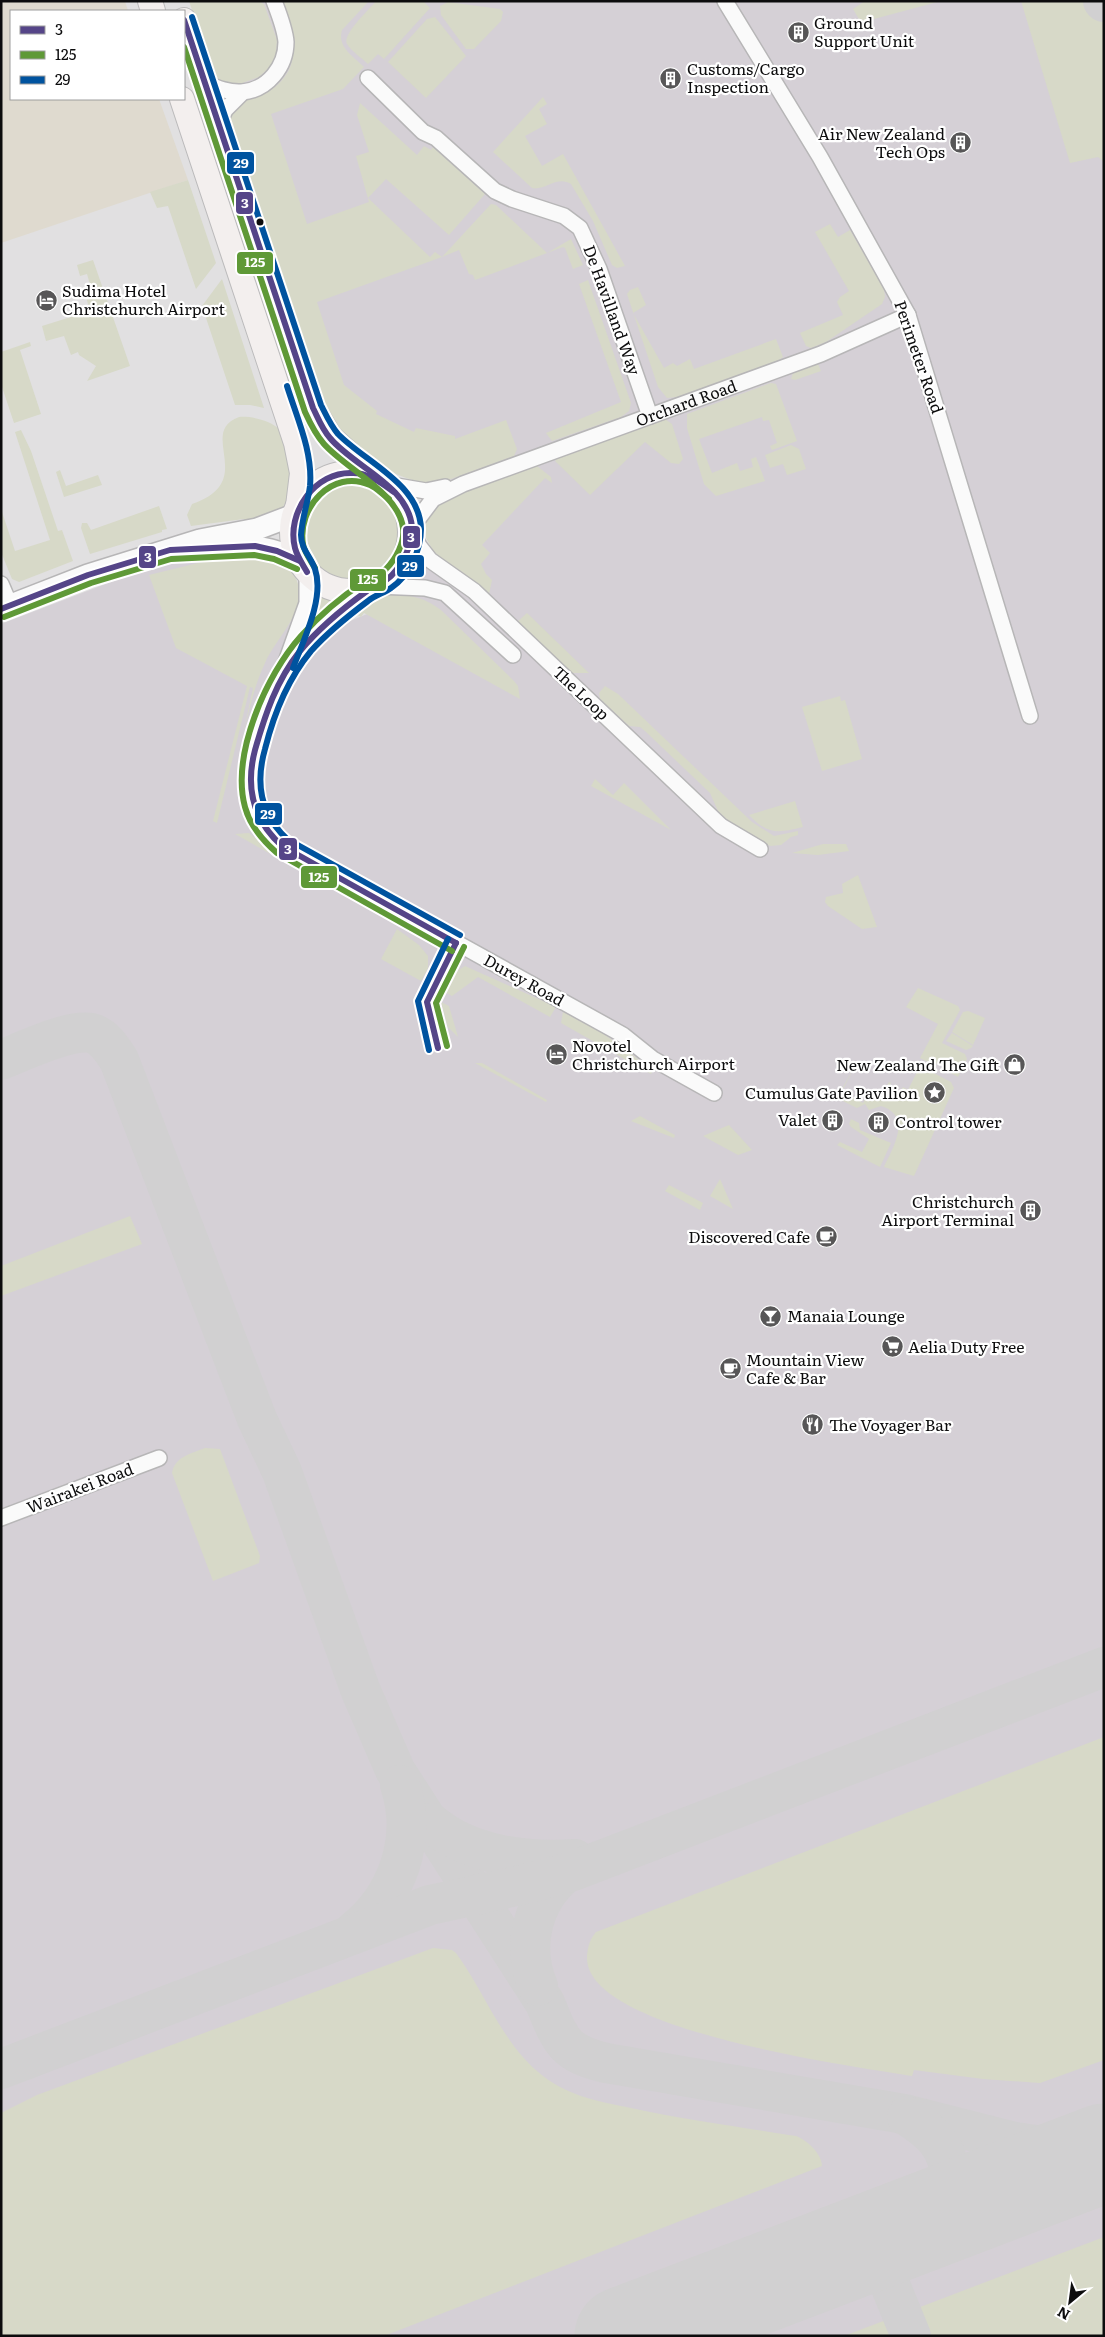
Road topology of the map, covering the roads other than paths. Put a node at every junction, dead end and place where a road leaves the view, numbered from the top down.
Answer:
1 (274, 1) edge
2 (725, 1) edge
3 (185, 23) edge
4 (368, 78) dead end
5 (205, 84) junction
6 (243, 92) junction
7 (182, 100) edge
8 (219, 124) junction
9 (908, 316) junction
10 (650, 416) junction
11 (381, 482) junction
12 (463, 484) junction
13 (296, 511) junction
14 (412, 529) junction
15 (170, 550) junction
16 (303, 567) junction
17 (1, 584) edge
18 (372, 587) junction
19 (6, 607) edge
20 (514, 656) dead end
21 (280, 677) junction
22 (1030, 716) dead end
23 (760, 849) dead end
24 (714, 1093) dead end
25 (159, 1458) dead end
26 (1, 1518) edge

1 - 6 street
2 - 9 street, Perimeter Road
3 - 5 main road
4 - 10 street, De Havilland Way
5 - 6 street
5 - 8 main road
6 - 8 street
7 - 13 main road
8 - 11 main road
9 - 10 street, Orchard Road
9 - 22 street, Perimeter Road
10 - 12 street, Orchard Road
11 - 12 street, Orchard Road
11 - 13 main road
11 - 14 main road
12 - 14 street, Orchard Road
13 - 15 street
13 - 16 main road
14 - 18 main road
14 - 23 street, The Loop
15 - 16 street
15 - 19 street
16 - 18 main road
16 - 21 street, Durey Road
17 - 19 street
18 - 20 street
18 - 21 street, Durey Road
21 - 24 street, Durey Road
25 - 26 street, Wairakei Road

